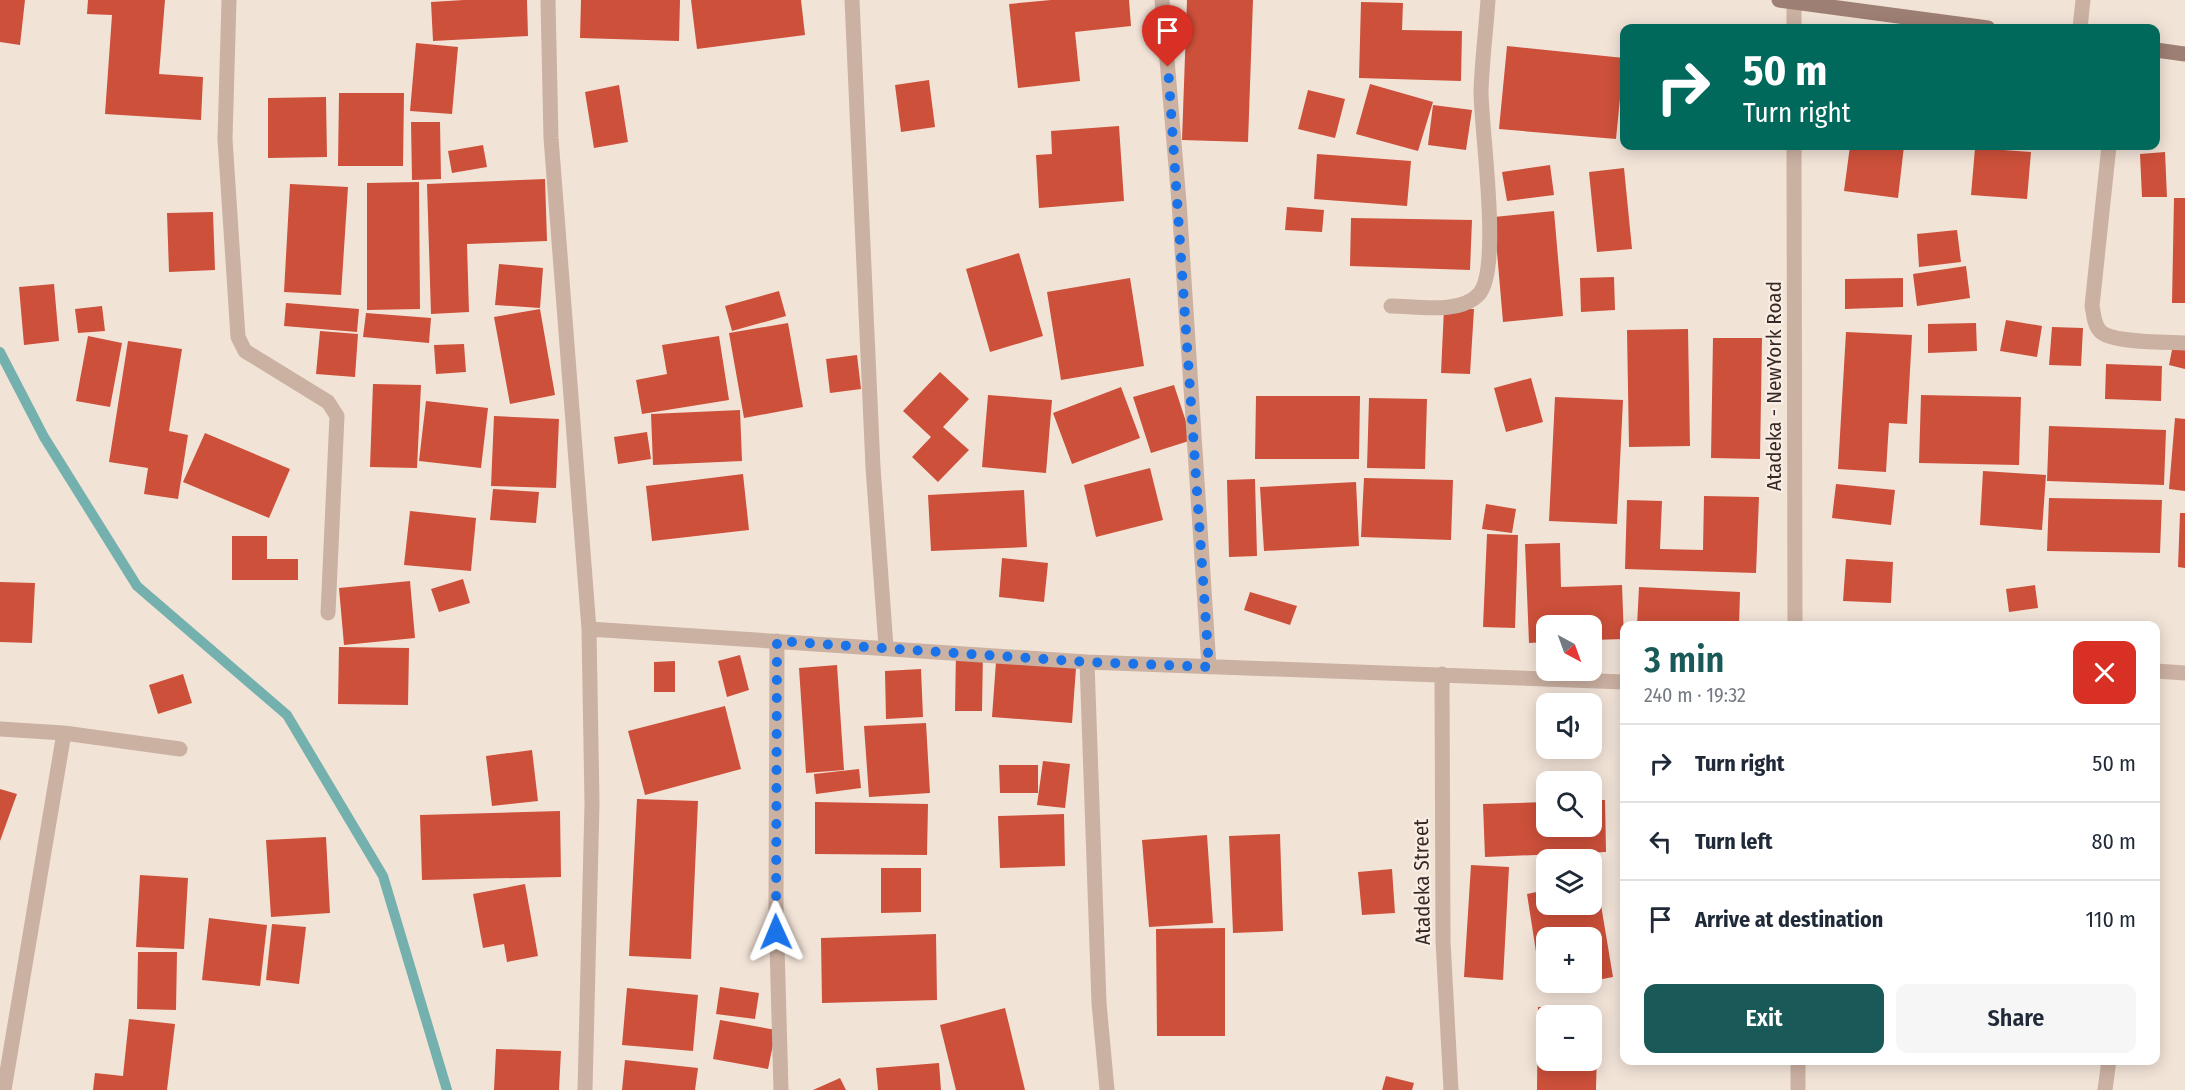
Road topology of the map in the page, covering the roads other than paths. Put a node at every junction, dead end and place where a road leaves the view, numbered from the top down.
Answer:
1 (229, 0) edge
2 (548, 0) edge
3 (852, 0) edge
4 (1162, 0) edge
5 (1488, 0) edge
6 (2083, 0) edge
7 (1787, 1) edge
8 (1793, 24) edge
9 (1958, 24) edge
10 (2080, 24) edge
11 (2160, 51) edge
12 (2185, 54) edge
13 (1794, 150) edge
14 (2109, 150) edge
15 (1391, 306) dead end
16 (2185, 344) edge
17 (328, 613) dead end
18 (1795, 621) edge
19 (589, 629) junction
20 (777, 641) junction
21 (886, 647) junction
22 (1088, 662) junction
23 (1209, 667) junction
24 (2160, 671) edge
25 (1442, 674) junction
26 (2185, 674) edge
27 (1620, 682) edge
28 (0, 729) edge
29 (64, 733) junction
30 (180, 749) dead end
31 (1798, 1065) edge
32 (2108, 1065) edge
33 (4, 1090) edge
34 (585, 1090) edge
35 (781, 1090) edge
36 (1107, 1090) edge
37 (1451, 1090) edge
38 (1798, 1090) edge
39 (2105, 1090) edge

1 - 17 street
2 - 19 street
3 - 21 street
4 - 23 street
5 - 15 street
6 - 10 street
7 - 8 street
7 - 9 main road
11 - 12 main road
13 - 18 street, Atadeka - NewYork Road
14 - 16 street
19 - 20 street
19 - 34 street
20 - 21 street
20 - 35 street
21 - 22 street
22 - 23 street
22 - 36 street
23 - 25 street
24 - 26 street
25 - 27 street
25 - 37 street, Atadeka Street
28 - 29 street
29 - 30 street
29 - 33 street
31 - 38 street
32 - 39 street

